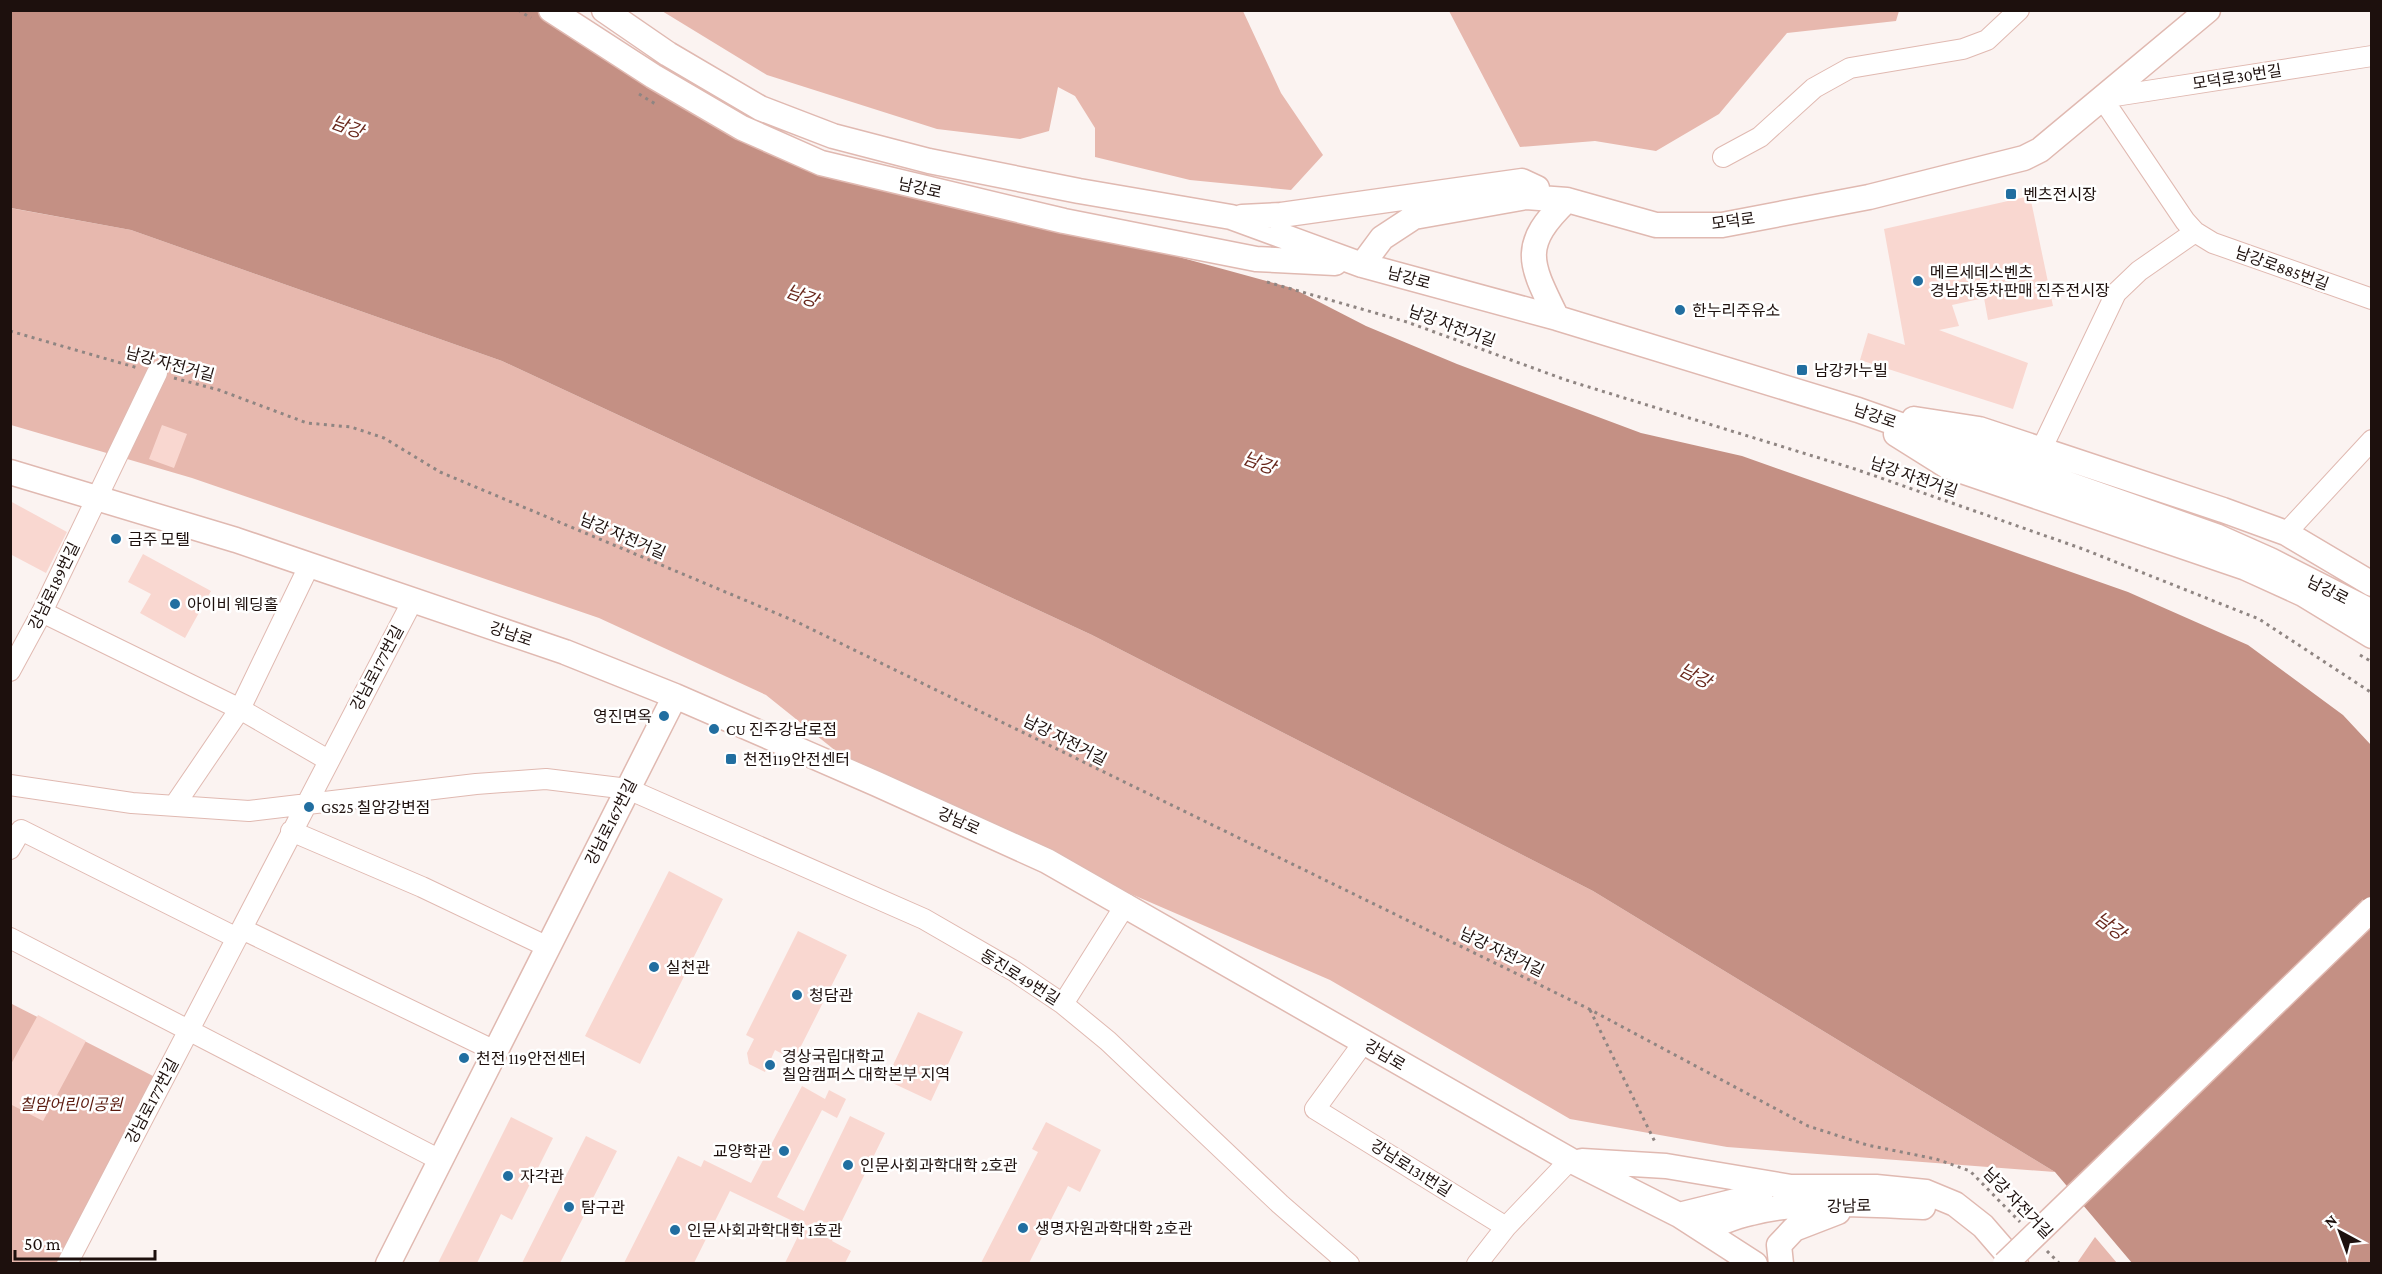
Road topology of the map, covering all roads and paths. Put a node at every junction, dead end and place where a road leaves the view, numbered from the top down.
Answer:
1 (518, 10) edge
2 (604, 10) edge
3 (2019, 10) edge
4 (2208, 10) edge
5 (543, 15) edge
6 (2372, 56) edge
7 (630, 88) dead end
8 (2102, 98) junction
9 (660, 106) dead end
10 (1723, 157) dead end
11 (1567, 201) junction
12 (1231, 217) junction
13 (2195, 232) junction
14 (1362, 265) junction
15 (1262, 281) dead end
16 (2372, 299) edge
17 (1557, 318) junction
18 (10, 331) edge
19 (157, 373) junction
20 (1858, 410) junction
21 (2372, 440) edge
22 (2041, 450) junction
23 (10, 472) edge
24 (97, 499) junction
25 (2286, 533) junction
26 (309, 566) junction
27 (2372, 584) edge
28 (413, 600) junction
29 (42, 612) junction
30 (2372, 612) edge
31 (2372, 636) edge
32 (10, 671) edge
33 (2372, 693) edge
34 (675, 696) junction
35 (240, 709) junction
36 (328, 760) junction
37 (10, 785) edge
38 (628, 789) junction
39 (306, 804) junction
40 (174, 806) junction
41 (291, 831) junction
42 (10, 849) edge
43 (1125, 904) junction
44 (2372, 909) edge
45 (240, 934) junction
46 (10, 938) edge
47 (548, 947) junction
48 (1063, 1004) junction
49 (1589, 1009) junction
50 (189, 1029) junction
51 (1364, 1042) junction
52 (495, 1051) junction
53 (440, 1160) junction
54 (1570, 1160) junction
55 (1666, 1166) junction
56 (1791, 1187) junction
57 (1861, 1205) junction
58 (1966, 1214) junction
59 (1679, 1215) junction
60 (1506, 1227) junction
61 (1703, 1229) junction
62 (2027, 1230) dead end
63 (2043, 1247) dead end
64 (1752, 1262) edge
65 (67, 1263) edge
66 (388, 1263) edge
67 (1349, 1263) edge
68 (1477, 1263) edge
69 (1781, 1263) edge
70 (2005, 1263) edge
71 (2016, 1263) edge
72 (2060, 1263) edge

1 - 5 path
2 - 12 street, 남강로
3 - 10 street
4 - 8 street, 모덕로
5 - 14 street, 남강로
6 - 8 street, 모덕로30번길
7 - 9 path
8 - 11 street, 모덕로
8 - 13 street
11 - 12 street
11 - 14 street, 모덕로
11 - 17 street
12 - 14 street, 남강로
13 - 16 street, 남강로885번길
13 - 22 street
14 - 17 street, 남강로
15 - 33 path, 남강 자전거길
17 - 20 street, 남강로
18 - 19 path, 남강 자전거길
19 - 24 street, 강남로189번길
19 - 49 path, 남강 자전거길
20 - 22 street
20 - 30 street, 남강로
20 - 31 street
21 - 25 street
22 - 25 street
23 - 24 street, 강남로
24 - 26 street, 강남로
24 - 29 street, 강남로189번길
25 - 27 street
26 - 28 street, 강남로
26 - 35 street
28 - 34 street, 강남로
28 - 36 street, 강남로177번길
29 - 32 street, 강남로189번길
29 - 35 street
34 - 38 street, 강남로167번길
34 - 43 street, 강남로
35 - 36 street
35 - 40 street
36 - 39 street, 강남로177번길
37 - 40 street, 동진로49번길
38 - 39 street, 동진로49번길
38 - 47 street, 강남로167번길
38 - 48 street, 동진로49번길
39 - 40 street, 동진로49번길
39 - 41 street, 강남로177번길
41 - 45 street, 강남로177번길
41 - 47 street
42 - 45 street
43 - 48 street
43 - 51 street, 강남로
44 - 70 street, bridge
45 - 50 street, 강남로177번길
45 - 52 street
46 - 50 street
47 - 52 street, 강남로167번길
48 - 67 street, 동진로49번길
49 - 55 path
49 - 62 path, 남강 자전거길
50 - 53 street
50 - 65 street, 강남로177번길
51 - 54 street, 강남로
51 - 60 street, 강남로131번길
52 - 53 street, 강남로167번길
53 - 66 street, 강남로167번길
54 - 55 street, 강남로
54 - 59 street, 강남로
54 - 60 street
55 - 56 street, 강남로
56 - 58 street, 강남로
56 - 59 street
57 - 58 street, 강남로
57 - 61 street, 강남로
57 - 69 street
58 - 71 street, 강남로
59 - 61 street, 강남로
60 - 68 street
61 - 64 street
63 - 72 path, 남강 자전거길

